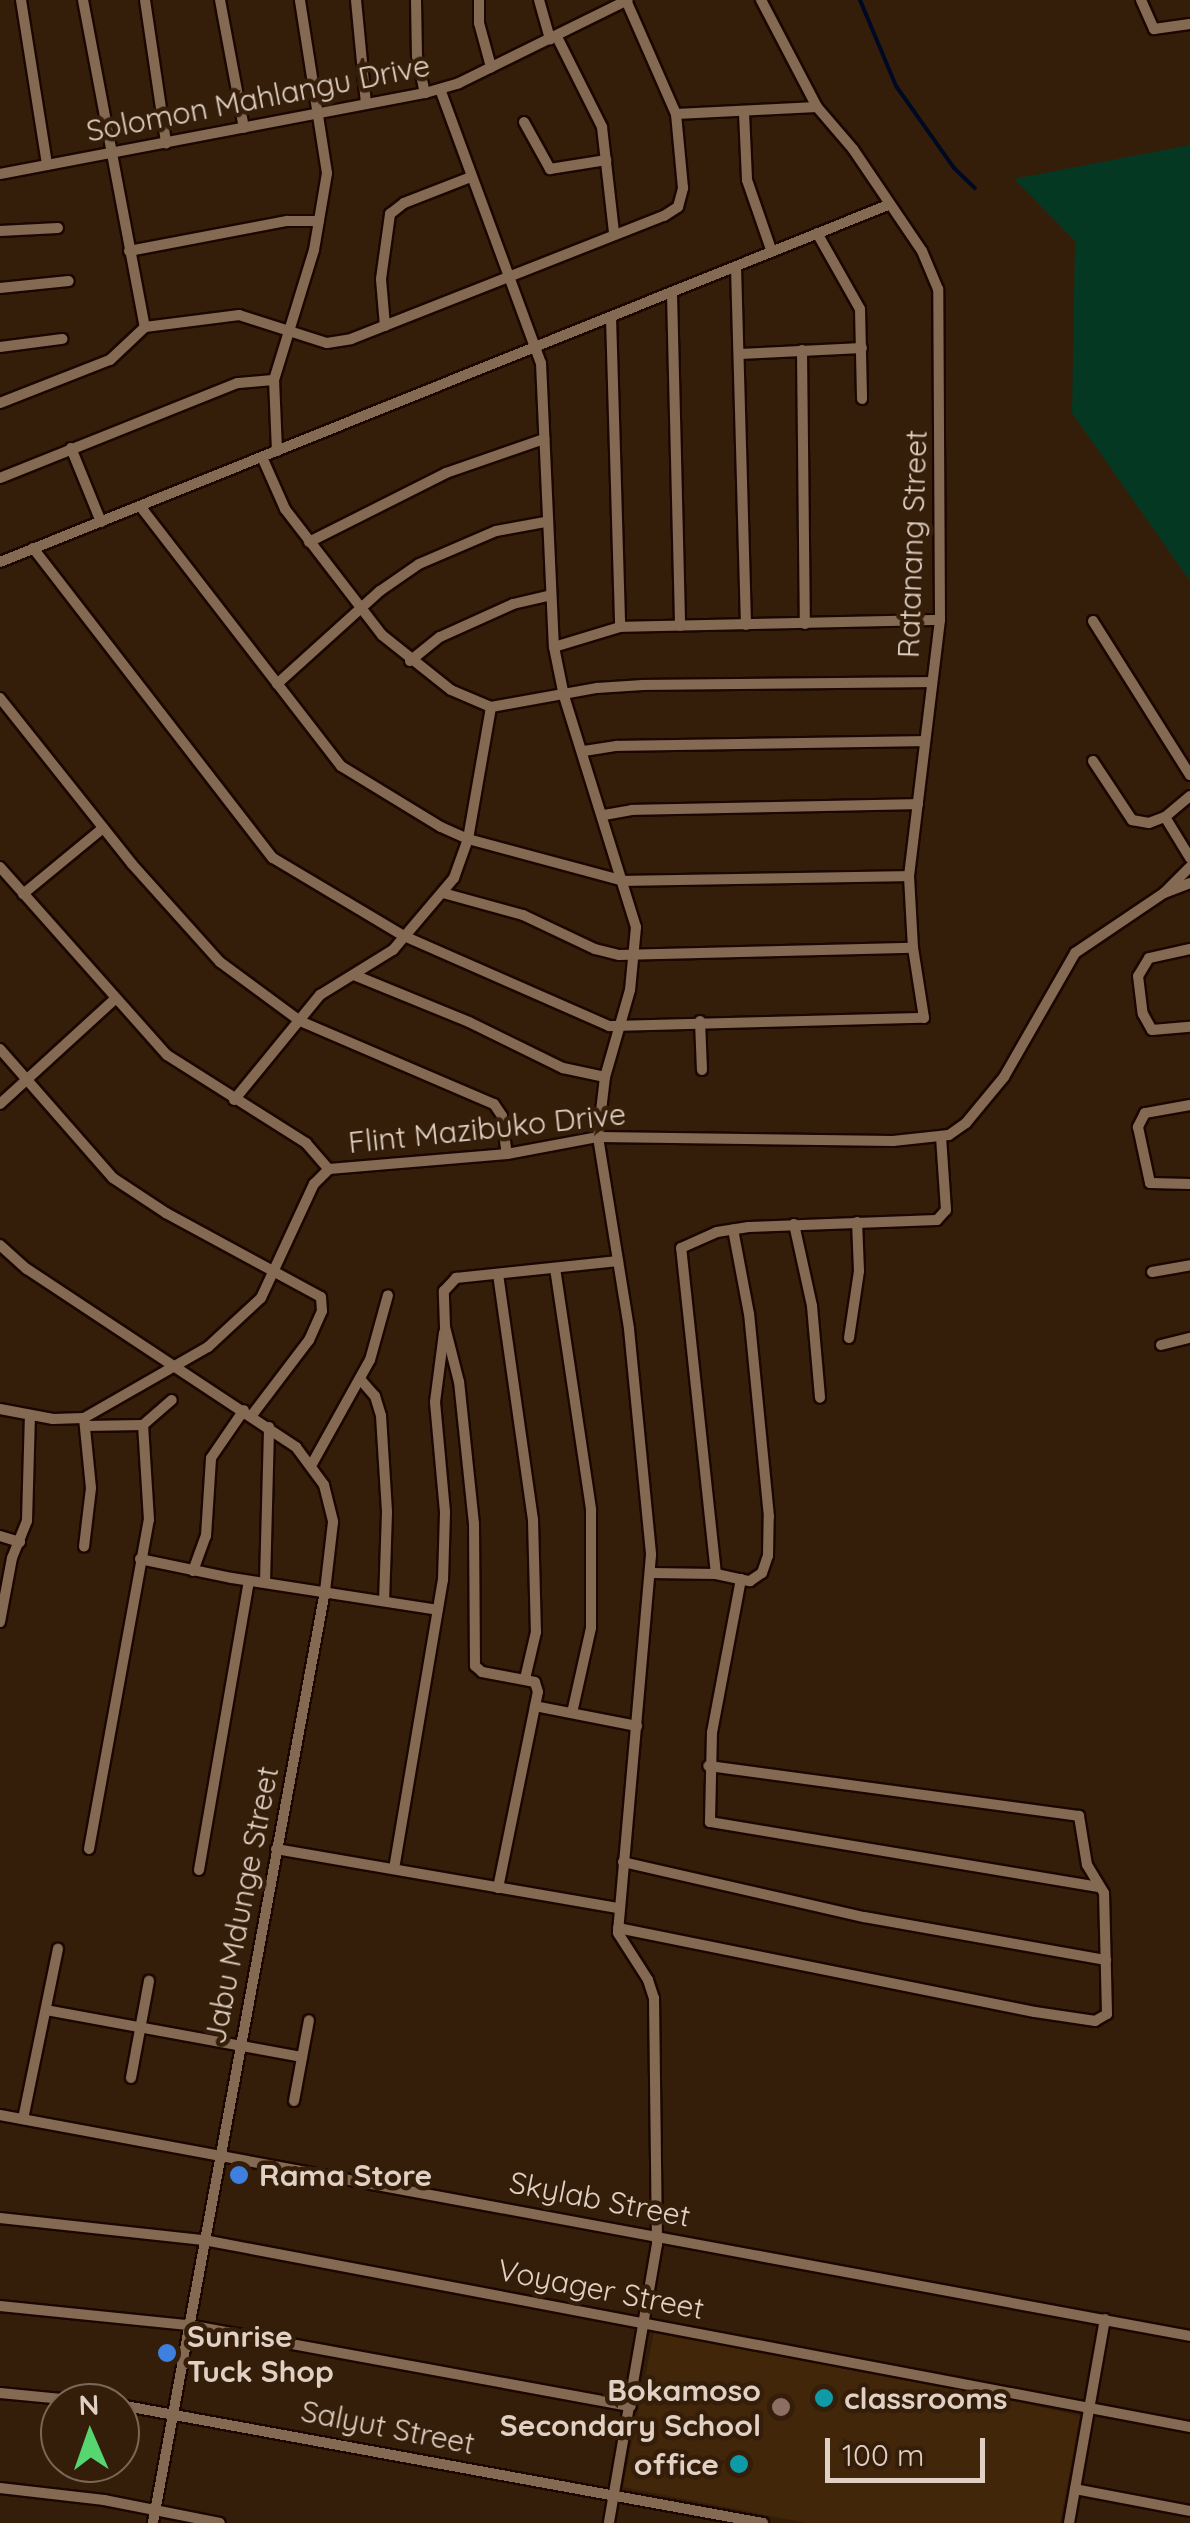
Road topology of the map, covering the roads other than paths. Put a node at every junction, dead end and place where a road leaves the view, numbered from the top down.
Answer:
1 (20, 0) edge
2 (83, 0) edge
3 (144, 0) edge
4 (220, 0) edge
5 (300, 0) edge
6 (356, 0) edge
7 (416, 0) edge
8 (478, 0) edge
9 (539, 0) edge
10 (627, 0) edge
11 (761, 0) edge
12 (1141, 0) edge
13 (1190, 24) edge
14 (553, 38) junction
15 (491, 67) junction
16 (440, 88) junction
17 (425, 93) junction
18 (366, 104) junction
19 (817, 107) junction
20 (744, 113) junction
21 (676, 114) junction
22 (320, 115) junction
23 (524, 122) dead end
24 (244, 128) junction
25 (166, 144) junction
26 (110, 153) junction
27 (606, 160) junction
28 (46, 166) junction
29 (0, 174) edge
30 (470, 177) junction
31 (888, 205) junction
32 (319, 221) junction
33 (58, 228) dead end
34 (0, 231) edge
35 (614, 232) junction
36 (817, 234) junction
37 (129, 251) junction
38 (772, 252) junction
39 (736, 267) junction
40 (509, 275) junction
41 (69, 282) dead end
42 (0, 288) edge
43 (672, 294) junction
44 (611, 317) junction
45 (384, 326) junction
46 (145, 328) junction
47 (288, 332) junction
48 (62, 339) dead end
49 (0, 347) edge
50 (536, 348) junction
51 (862, 348) junction
52 (802, 350) junction
53 (740, 354) junction
54 (274, 380) junction
55 (862, 399) dead end
56 (0, 403) edge
57 (544, 439) junction
58 (72, 448) junction
59 (277, 451) junction
60 (262, 457) junction
61 (0, 478) edge
62 (140, 506) junction
63 (101, 522) junction
64 (545, 522) junction
65 (309, 542) junction
66 (33, 548) junction
67 (0, 562) edge
68 (549, 596) junction
69 (362, 612) junction
70 (940, 620) junction
71 (1093, 621) dead end
72 (806, 624) junction
73 (746, 625) junction
74 (680, 626) junction
75 (620, 627) junction
76 (554, 646) junction
77 (410, 661) junction
78 (932, 682) junction
79 (277, 684) junction
80 (564, 696) junction
81 (0, 698) edge
82 (491, 707) junction
83 (926, 741) junction
84 (584, 751) junction
85 (1093, 761) dead end
86 (1190, 775) edge
87 (1190, 796) edge
88 (918, 804) junction
89 (604, 815) junction
90 (1165, 818) junction
91 (103, 828) junction
92 (468, 839) junction
93 (1190, 858) edge
94 (0, 867) edge
95 (1190, 868) edge
96 (909, 876) junction
97 (624, 881) junction
98 (1190, 883) edge
99 (443, 893) junction
100 (1164, 893) junction
101 (23, 894) junction
102 (404, 936) junction
103 (912, 948) junction
104 (1190, 949) edge
105 (636, 955) junction
106 (354, 974) junction
107 (115, 999) junction
108 (300, 1021) junction
109 (700, 1021) junction
110 (622, 1026) junction
111 (1190, 1027) edge
112 (0, 1049) edge
113 (702, 1070) dead end
114 (605, 1077) junction
115 (27, 1080) junction
116 (234, 1100) junction
117 (0, 1104) edge
118 (1190, 1105) edge
119 (598, 1136) junction
120 (941, 1137) junction
121 (507, 1154) junction
122 (329, 1169) junction
123 (1190, 1184) edge
124 (858, 1222) junction
125 (794, 1224) junction
126 (733, 1229) junction
127 (0, 1246) edge
128 (618, 1261) junction
129 (1190, 1264) edge
130 (555, 1268) junction
131 (276, 1272) junction
132 (1152, 1272) dead end
133 (498, 1274) junction
134 (388, 1296) dead end
135 (445, 1327) junction
136 (849, 1338) dead end
137 (1190, 1338) edge
138 (1161, 1345) dead end
139 (177, 1365) junction
140 (360, 1379) junction
141 (820, 1398) dead end
142 (172, 1400) dead end
143 (0, 1408) edge
144 (248, 1412) junction
145 (30, 1415) junction
146 (85, 1422) junction
147 (143, 1425) junction
148 (268, 1427) junction
149 (312, 1464) junction
150 (0, 1536) edge
151 (20, 1542) junction
152 (84, 1547) dead end
153 (140, 1559) junction
154 (194, 1571) junction
155 (651, 1574) junction
156 (716, 1574) junction
157 (741, 1578) junction
158 (249, 1580) junction
159 (265, 1582) junction
160 (325, 1591) junction
161 (384, 1601) junction
162 (438, 1610) junction
163 (0, 1622) edge
164 (526, 1679) junction
165 (535, 1706) junction
166 (572, 1713) junction
167 (637, 1726) junction
168 (708, 1766) junction
169 (89, 1849) dead end
170 (276, 1849) junction
171 (623, 1862) junction
172 (394, 1869) junction
173 (199, 1870) dead end
174 (1100, 1886) junction
175 (498, 1888) junction
176 (619, 1908) junction
177 (618, 1928) junction
178 (58, 1949) dead end
179 (1106, 1960) junction
180 (149, 1980) dead end
181 (46, 2010) junction
182 (308, 2020) dead end
183 (141, 2028) junction
184 (240, 2046) junction
185 (302, 2057) junction
186 (132, 2078) dead end
187 (294, 2101) dead end
188 (0, 2115) edge
189 (23, 2119) junction
190 (220, 2155) junction
191 (0, 2218) edge
192 (657, 2235) junction
193 (204, 2240) junction
194 (0, 2306) edge
195 (1105, 2319) junction
196 (646, 2323) junction
197 (188, 2325) junction
198 (1190, 2336) edge
199 (0, 2392) edge
200 (40, 2396) edge
201 (631, 2406) junction
202 (140, 2408) edge
203 (1088, 2410) junction
204 (173, 2413) junction
205 (1190, 2426) edge
206 (0, 2488) edge
207 (1075, 2489) junction
208 (614, 2495) junction
209 (155, 2510) junction
210 (1190, 2511) edge
211 (153, 2523) edge
212 (220, 2523) edge
213 (609, 2523) edge
214 (763, 2523) edge
215 (1069, 2523) edge

1 - 28 street
2 - 26 street
3 - 25 street
4 - 24 street
5 - 22 street
6 - 18 street
7 - 17 street
8 - 15 street
9 - 14 street
10 - 14 street, Solomon Mahlangu Drive
10 - 21 street
11 - 19 street, Ratanang Street
12 - 13 street
14 - 15 street, Solomon Mahlangu Drive
14 - 27 street
15 - 16 street, Solomon Mahlangu Drive
16 - 17 street, Solomon Mahlangu Drive
16 - 30 street
17 - 18 street, Solomon Mahlangu Drive
18 - 22 street, Solomon Mahlangu Drive
19 - 20 street
19 - 31 street, Ratanang Street
20 - 21 street
20 - 38 street
21 - 35 street
22 - 24 street, Solomon Mahlangu Drive
22 - 32 street
23 - 27 street
24 - 25 street, Solomon Mahlangu Drive
25 - 26 street, Solomon Mahlangu Drive
26 - 28 street, Solomon Mahlangu Drive
26 - 37 street
27 - 35 street
28 - 29 street, Solomon Mahlangu Drive
30 - 40 street
30 - 45 street
31 - 36 street
31 - 70 street, Ratanang Street
32 - 37 street
32 - 47 street
33 - 34 street
35 - 40 street
36 - 38 street
36 - 51 street
37 - 46 street
38 - 39 street
39 - 43 street
39 - 53 street
40 - 45 street
40 - 50 street
41 - 42 street
43 - 44 street
43 - 74 street
44 - 50 street
44 - 75 street
45 - 47 street
46 - 47 street
46 - 56 street
47 - 54 street
48 - 49 street
50 - 57 street
50 - 59 street
51 - 52 street
51 - 55 street
52 - 53 street
52 - 72 street
53 - 73 street
54 - 58 street
54 - 59 street
57 - 64 street
57 - 65 street
58 - 61 street
58 - 63 street
59 - 60 street
60 - 62 street
60 - 65 street
62 - 63 street
62 - 79 street
63 - 66 street
64 - 68 street
64 - 69 street
65 - 69 street
66 - 67 street
66 - 102 street
68 - 76 street
68 - 77 street
69 - 77 street
69 - 79 street
70 - 72 street
70 - 78 street, Ratanang Street
71 - 86 street
72 - 73 street
73 - 74 street
74 - 75 street
75 - 76 street
76 - 80 street
77 - 82 street
78 - 80 street
78 - 83 street, Ratanang Street
79 - 92 street
80 - 82 street
80 - 84 street
81 - 91 street
82 - 92 street
83 - 84 street
83 - 88 street, Ratanang Street
84 - 89 street
85 - 90 street
87 - 90 street
88 - 89 street
88 - 96 street, Ratanang Street
89 - 97 street
90 - 93 street
91 - 101 street
91 - 108 street
92 - 97 street
92 - 99 street
94 - 101 street, Flint Mazibuko Drive
95 - 100 street
96 - 97 street
96 - 103 street, Ratanang Street
97 - 105 street
98 - 100 street
99 - 102 street
99 - 105 street
100 - 120 street
101 - 107 street, Flint Mazibuko Drive
102 - 106 street
102 - 110 street
103 - 105 street
103 - 109 street, Ratanang Street
104 - 111 street
105 - 110 street
106 - 108 street
106 - 114 street
107 - 115 street
107 - 116 street, Flint Mazibuko Drive
108 - 116 street
108 - 121 street
109 - 110 street
109 - 113 street
110 - 114 street
112 - 115 street
114 - 119 street
115 - 117 street
115 - 131 street
116 - 122 street, Flint Mazibuko Drive
118 - 123 street
119 - 120 street, Flint Mazibuko Drive
119 - 121 street, Flint Mazibuko Drive
119 - 128 street
120 - 124 street
121 - 122 street, Flint Mazibuko Drive
122 - 131 street
124 - 125 street
124 - 136 street
125 - 126 street
125 - 141 street
126 - 156 street
126 - 157 street
127 - 139 street, Jabu Mdunge Street
128 - 130 street
128 - 155 street
129 - 132 street
130 - 133 street
130 - 166 street
131 - 139 street
131 - 144 street
133 - 135 street
133 - 164 street
134 - 140 street
135 - 162 street
135 - 164 street
137 - 138 street
139 - 144 street, Jabu Mdunge Street
139 - 146 street
140 - 149 street
140 - 161 street
142 - 147 street
143 - 145 street
144 - 148 street, Jabu Mdunge Street
144 - 154 street
145 - 146 street
145 - 151 street
146 - 147 street
146 - 152 street
147 - 153 street
148 - 149 street, Jabu Mdunge Street
148 - 159 street
149 - 160 street, Jabu Mdunge Street
150 - 151 street
151 - 163 street
153 - 154 street
153 - 169 street
154 - 158 street
155 - 156 street
155 - 167 street
156 - 157 street
157 - 168 street
158 - 159 street
158 - 173 street
159 - 160 street
160 - 161 street
160 - 170 street, Jabu Mdunge Street
161 - 162 street
162 - 172 street
164 - 165 street
165 - 166 street
165 - 175 street
166 - 167 street
167 - 171 street
168 - 174 street
168 - 174 street
170 - 172 street
170 - 184 street, Jabu Mdunge Street
171 - 176 street
171 - 179 street
172 - 175 street
174 - 179 street
175 - 176 street
176 - 177 street
177 - 179 street
177 - 192 street
178 - 181 street
180 - 183 street
181 - 183 street
181 - 189 street
182 - 185 street
183 - 184 street
183 - 186 street
184 - 185 street
184 - 190 street, Jabu Mdunge Street
185 - 187 street
188 - 189 street, Skylab Street
189 - 190 street, Skylab Street
190 - 192 street, Skylab Street
190 - 193 street, Jabu Mdunge Street
191 - 193 street, Voyager Street
192 - 195 street, Skylab Street
192 - 196 street
193 - 196 street, Voyager Street
193 - 197 street, Jabu Mdunge Street
194 - 197 street
195 - 198 street, Skylab Street
195 - 203 street
196 - 201 street
196 - 203 street, Voyager Street
197 - 201 street
197 - 204 street, Jabu Mdunge Street
199 - 200 street
201 - 208 street
202 - 204 street, Salyut Street
203 - 205 street, Voyager Street
203 - 207 street
204 - 208 street, Salyut Street
204 - 209 street, Jabu Mdunge Street
206 - 209 street
207 - 210 street
207 - 215 street
208 - 213 street
208 - 214 street, Salyut Street
209 - 211 street, Jabu Mdunge Street
209 - 212 street

